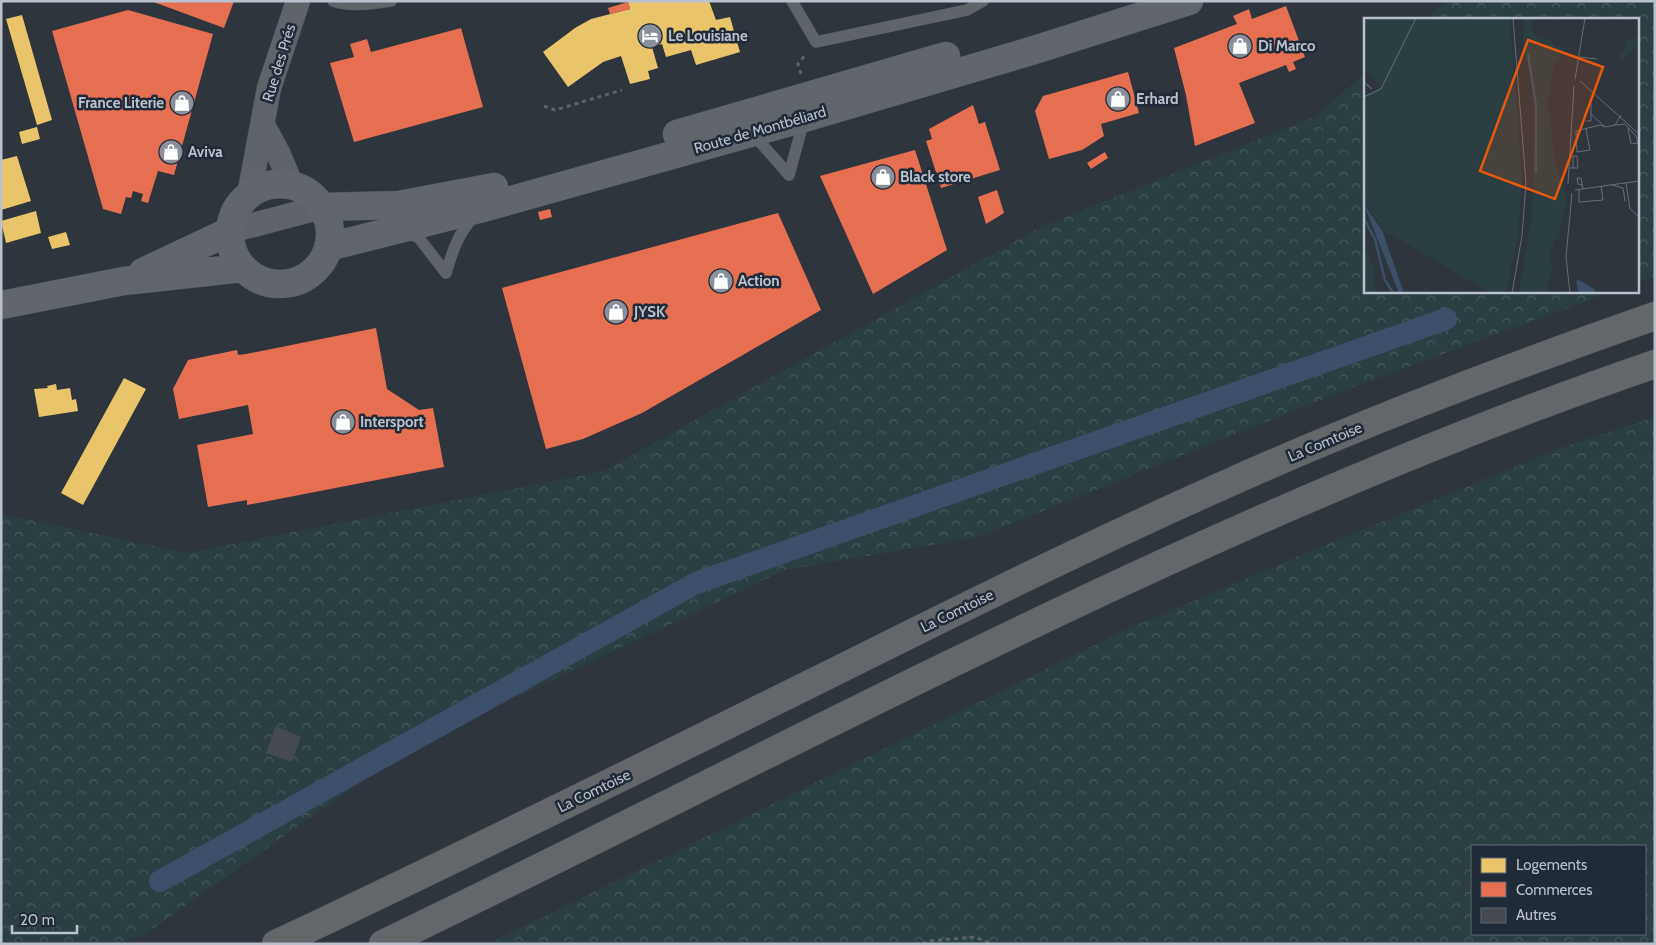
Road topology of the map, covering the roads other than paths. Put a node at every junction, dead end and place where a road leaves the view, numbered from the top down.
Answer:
1 (298, 1) edge
2 (333, 1) edge
3 (390, 1) edge
4 (792, 1) edge
5 (983, 1) edge
6 (1127, 1) edge
7 (1189, 1) edge
8 (805, 107) junction
9 (263, 125) junction
10 (752, 133) junction
11 (292, 186) junction
12 (249, 195) junction
13 (322, 207) junction
14 (483, 208) junction
15 (399, 229) junction
16 (230, 231) junction
17 (328, 247) junction
18 (243, 268) junction
19 (124, 281) junction
20 (12, 303) edge
21 (1655, 316) edge
22 (1655, 364) edge
23 (276, 944) edge
24 (383, 944) edge

1 - 9 street, Rue des Prés
2 - 3 lane
4 - 5 lane
6 - 8 main road, Route de Montbéliard
7 - 8 main road, Route de Montbéliard
8 - 10 main road, Route de Montbéliard
8 - 10 lane
8 - 13 main road, Route de Montbéliard
9 - 11 street
9 - 12 street, Rue des Prés
10 - 14 main road, Route de Montbéliard
11 - 12 main road
11 - 13 main road
12 - 16 main road
13 - 16 street
13 - 17 main road
14 - 15 main road, Route de Montbéliard
14 - 15 lane
15 - 17 main road, Route de Montbéliard
16 - 18 main road
16 - 19 main road
17 - 18 main road
18 - 19 main road
19 - 20 main road
21 - 23 highway, La Comtoise
22 - 24 highway

